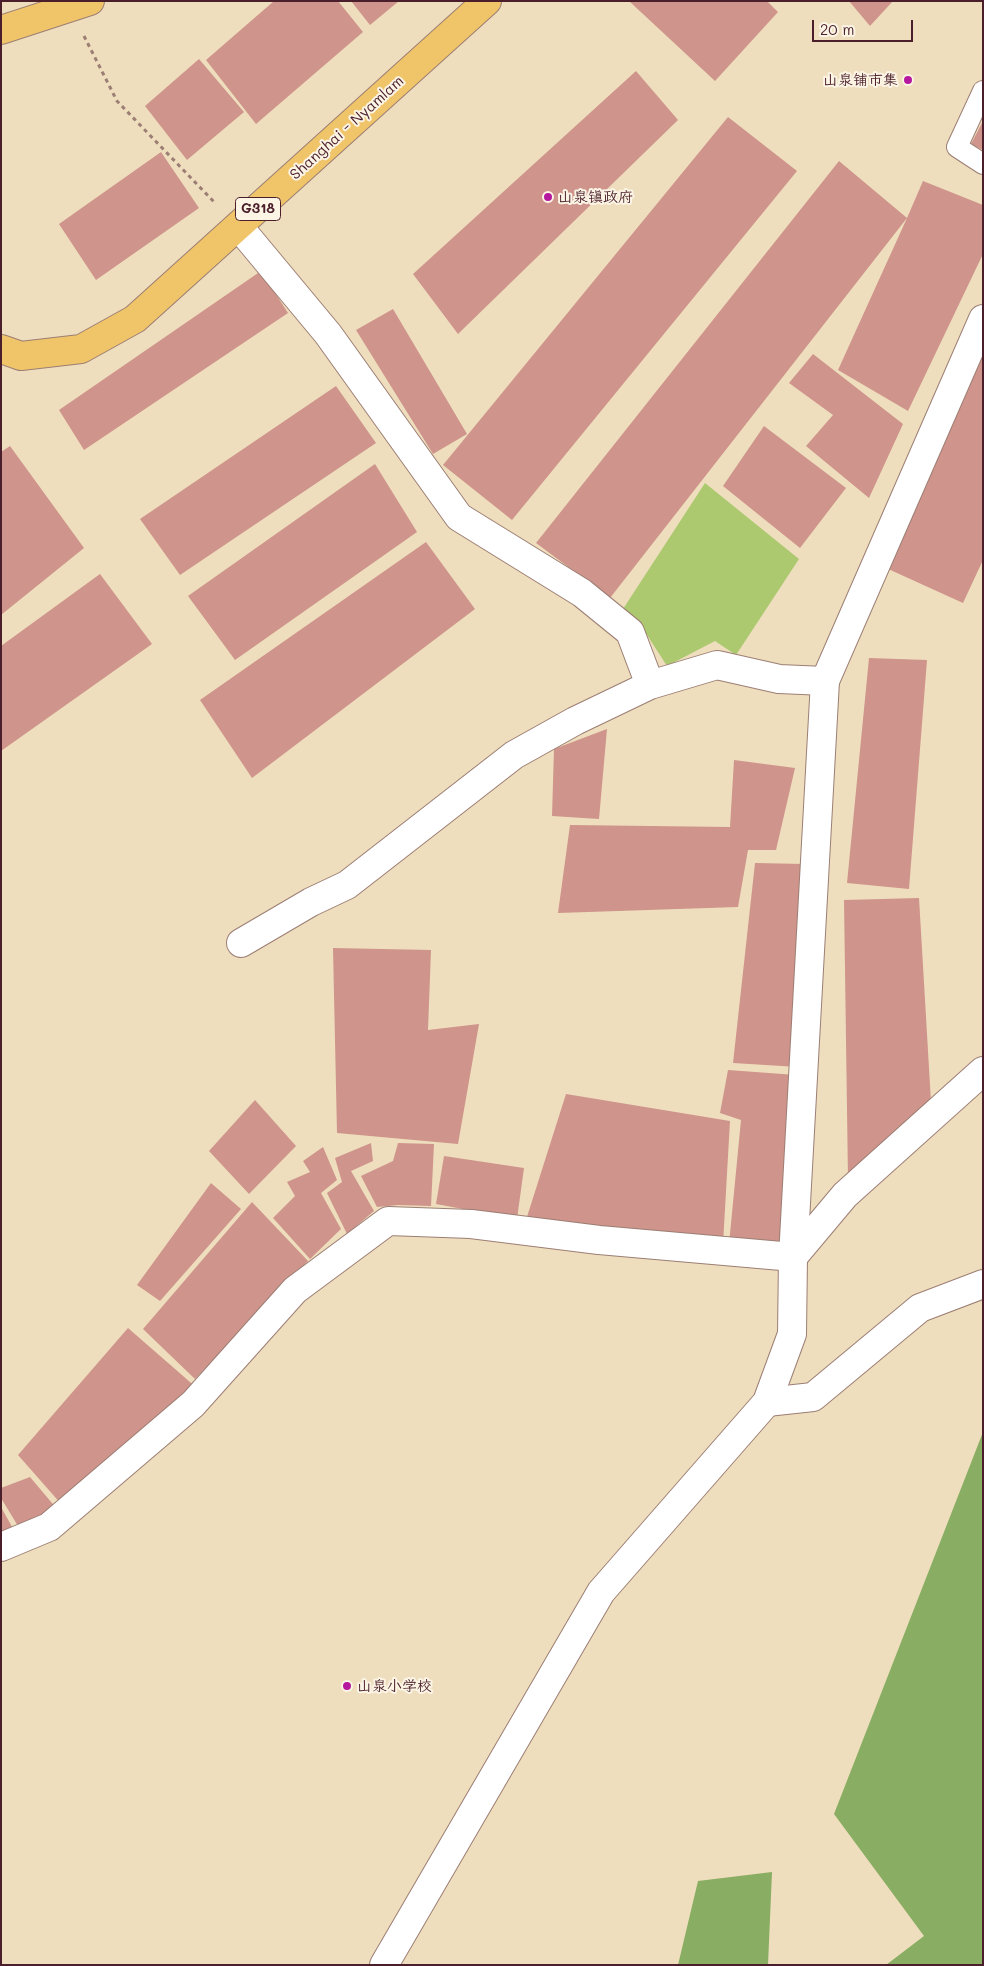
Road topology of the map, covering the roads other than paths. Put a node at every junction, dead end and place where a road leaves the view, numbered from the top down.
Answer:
1 (487, 1) edge
2 (80, 5) edge
3 (1, 30) edge
4 (983, 91) edge
5 (983, 164) edge
6 (239, 227) junction
7 (983, 319) edge
8 (1, 349) edge
9 (825, 681) junction
10 (650, 685) junction
11 (241, 943) dead end
12 (983, 1071) edge
13 (793, 1257) junction
14 (983, 1284) edge
15 (767, 1402) junction
16 (1, 1547) edge
17 (384, 1965) edge

1 - 6 highway, Shanghai - Nyamlam / G318
2 - 3 highway
4 - 5 lane
6 - 8 highway, Shanghai - Nyamlam / G318
6 - 10 street
7 - 9 street
9 - 10 street
9 - 13 street
10 - 11 street
12 - 13 street
13 - 15 street
13 - 16 street
14 - 15 street
15 - 17 street

